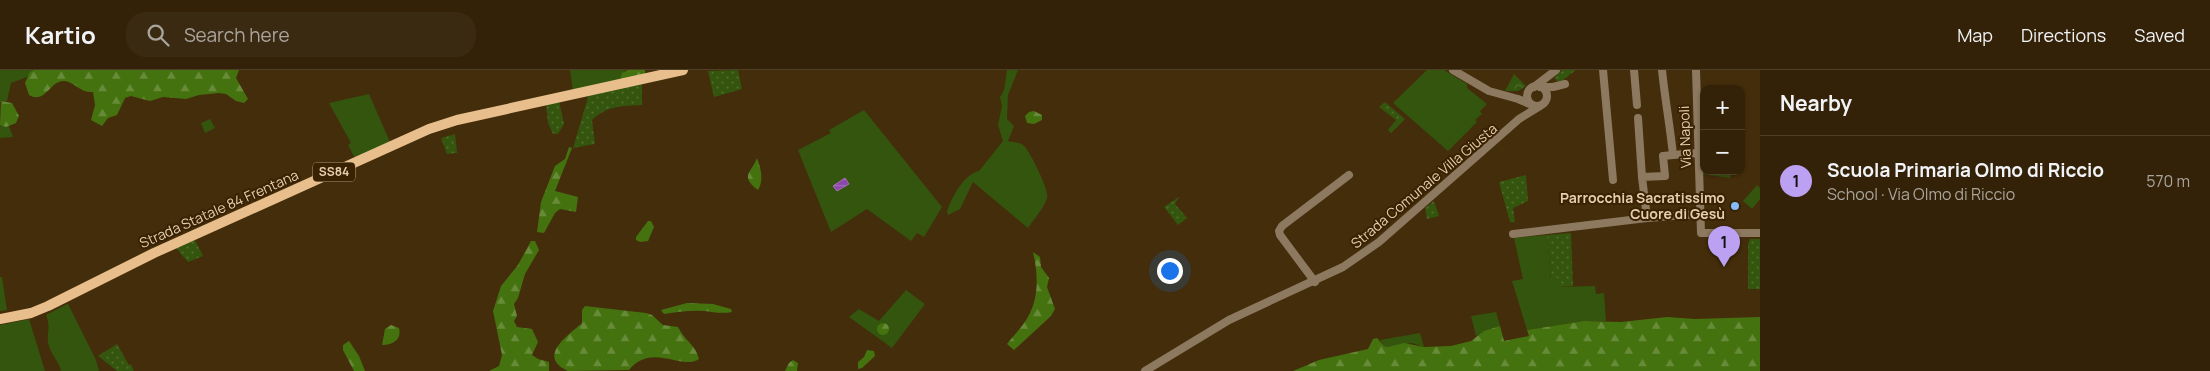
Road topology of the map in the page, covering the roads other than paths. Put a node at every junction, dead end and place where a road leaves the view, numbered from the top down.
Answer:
1 (683, 70) edge
2 (1453, 70) edge
3 (1556, 70) edge
4 (1603, 70) edge
5 (1634, 70) edge
6 (1662, 70) edge
7 (1668, 70) edge
8 (1696, 70) edge
9 (1532, 96) junction
10 (1511, 97) junction
11 (1546, 100) junction
12 (1637, 104) dead end
13 (1638, 118) dead end
14 (1519, 119) junction
15 (1698, 154) junction
16 (1673, 155) junction
17 (1349, 175) dead end
18 (1642, 177) junction
19 (1613, 180) dead end
20 (1700, 214) junction
21 (1647, 218) junction
22 (1760, 233) edge
23 (1513, 234) dead end
24 (1315, 282) junction
25 (0, 319) edge
26 (1145, 371) edge

1 - 25 main road, Strada Statale 84 Frentana / SS84
2 - 10 street
3 - 9 street
4 - 19 street
5 - 12 street
6 - 7 street
6 - 16 street
8 - 15 street, Via Napoli
9 - 10 street
9 - 10 street
9 - 11 street
9 - 11 street
9 - 11 street
9 - 14 street, Strada Comunale Villa Giusta
9 - 14 street
13 - 18 street
14 - 24 street, Strada Comunale Villa Giusta
15 - 16 street
15 - 20 street, Via Napoli
16 - 18 street
17 - 24 street
18 - 21 street
20 - 21 street
20 - 22 street, Via Napoli
21 - 23 street
24 - 26 street, Strada Comunale Villa Giusta

